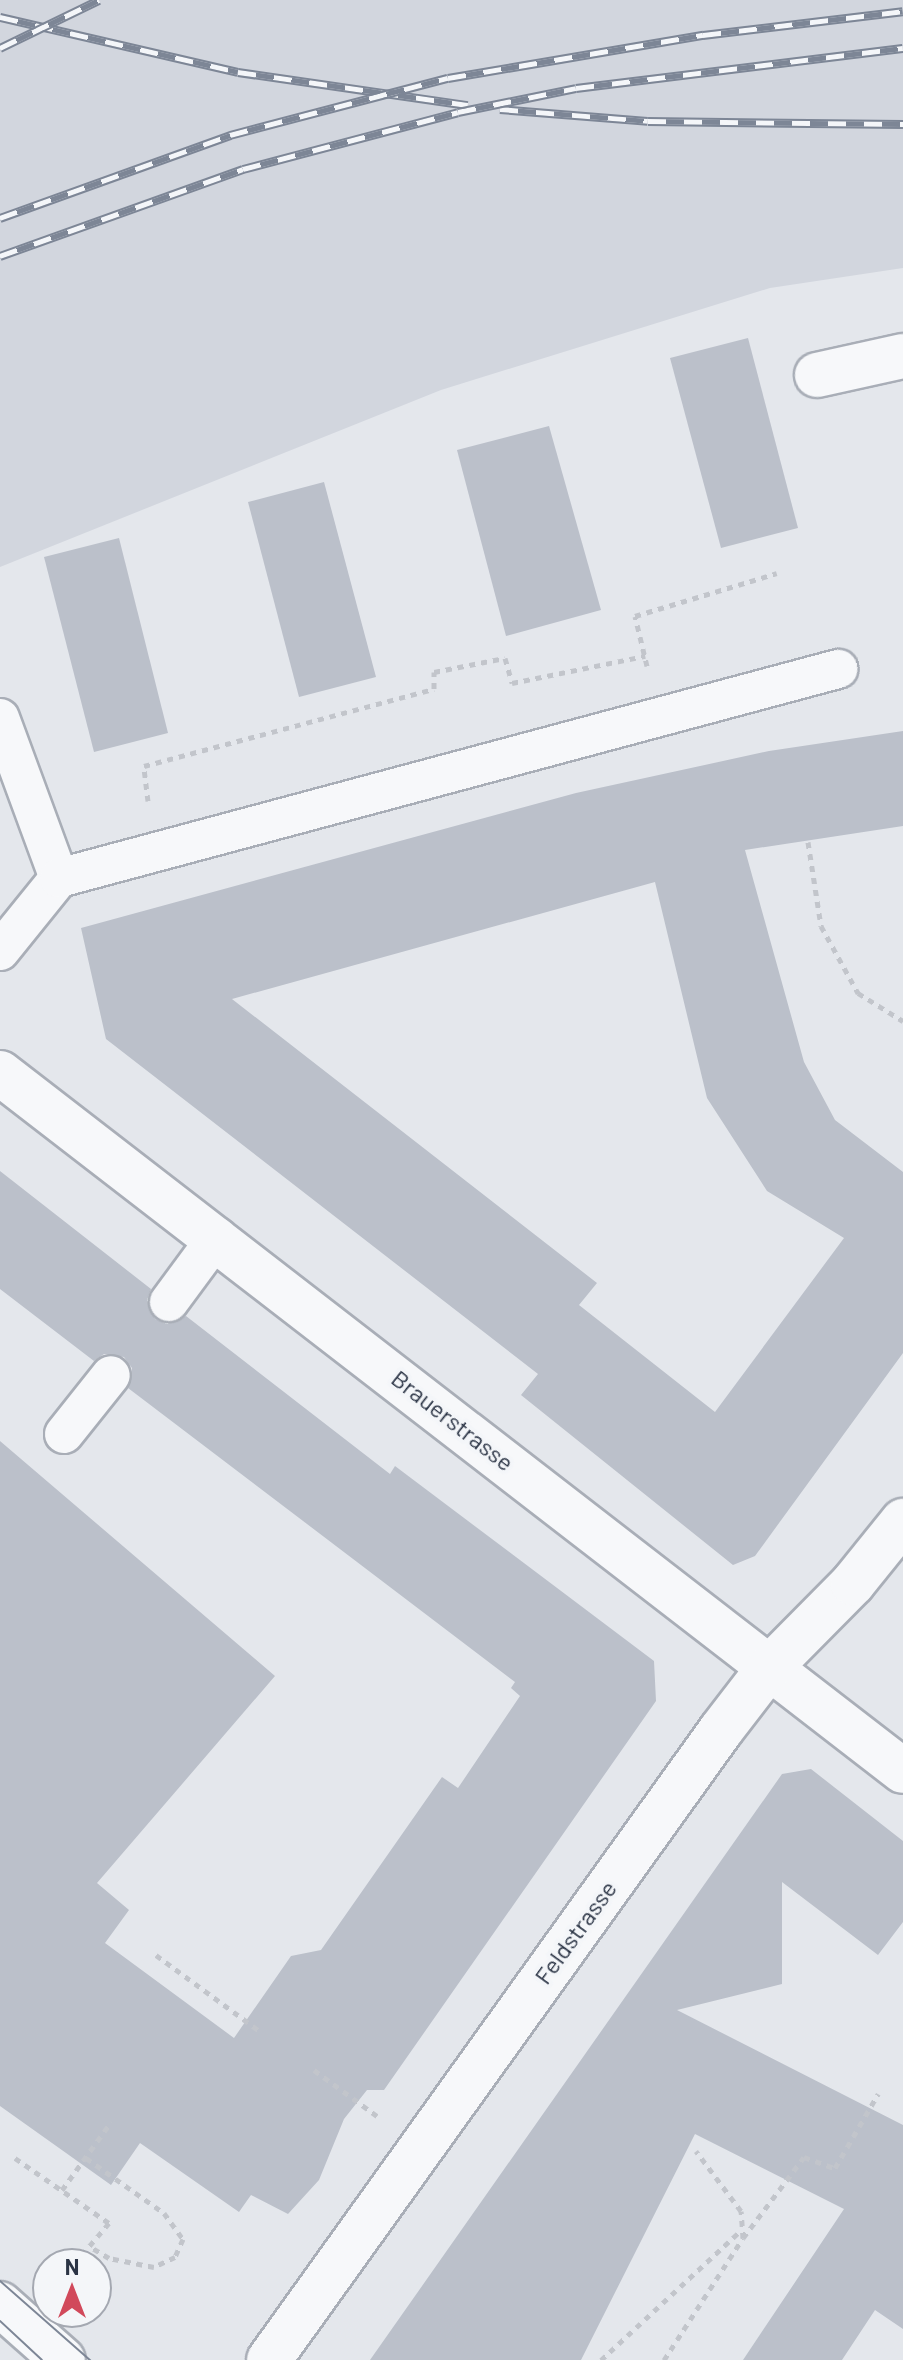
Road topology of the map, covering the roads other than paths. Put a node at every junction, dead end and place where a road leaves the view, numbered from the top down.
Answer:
1 (903, 356) edge
2 (817, 375) dead end
3 (838, 669) dead end
4 (0, 718) edge
5 (59, 878) junction
6 (0, 951) edge
7 (0, 1073) edge
8 (217, 1237) junction
9 (169, 1302) dead end
10 (111, 1375) dead end
11 (64, 1434) dead end
12 (903, 1521) edge
13 (768, 1669) junction
14 (903, 1771) edge
15 (0, 2304) edge
16 (63, 2360) edge
17 (269, 2360) edge

1 - 2 street
3 - 5 lane
4 - 5 lane
5 - 6 lane
7 - 8 street, Brauerstrasse
8 - 9 lane
8 - 13 street, Brauerstrasse
10 - 11 lane
12 - 13 street, Feldstrasse
13 - 14 street, Brauerstrasse
13 - 17 street, Feldstrasse
15 - 16 street

